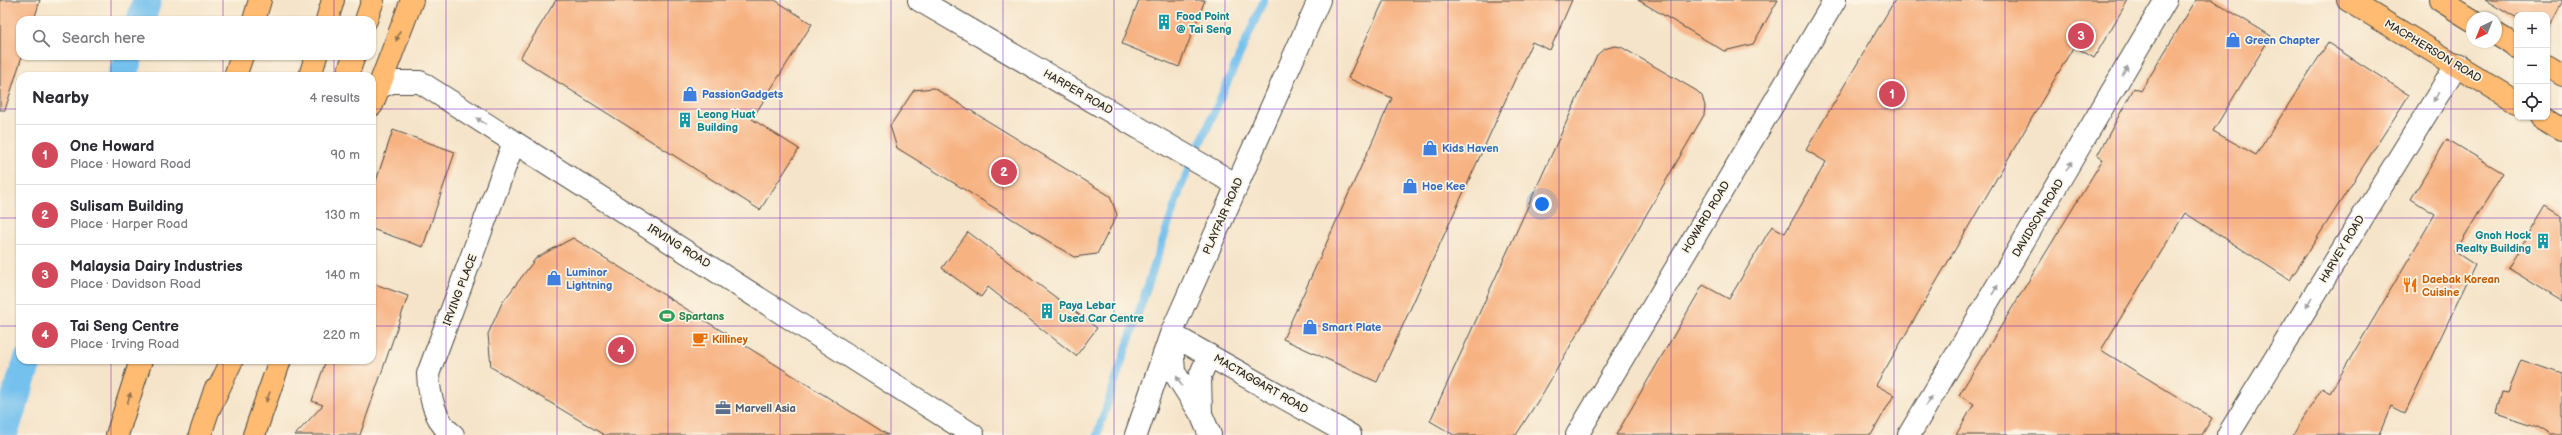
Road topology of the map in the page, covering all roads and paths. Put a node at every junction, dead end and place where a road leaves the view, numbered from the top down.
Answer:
1 (260, 0) edge
2 (333, 0) edge
3 (373, 0) edge
4 (412, 0) edge
5 (919, 0) edge
6 (1320, 0) edge
7 (1835, 0) edge
8 (2166, 0) edge
9 (2348, 0) edge
10 (2440, 0) edge
11 (255, 16) edge
12 (328, 16) edge
13 (367, 16) edge
14 (2466, 16) edge
15 (2502, 38) edge
16 (2514, 45) edge
17 (241, 60) edge
18 (315, 60) edge
19 (353, 60) edge
20 (2457, 64) junction
21 (2550, 68) edge
22 (236, 72) edge
23 (311, 72) edge
24 (348, 72) edge
25 (2562, 75) edge
26 (376, 93) edge
27 (376, 95) edge
28 (2514, 100) edge
29 (2546, 120) edge
30 (2562, 130) edge
31 (514, 142) junction
32 (1237, 185) junction
33 (1171, 334) junction
34 (1209, 355) junction
35 (140, 364) edge
36 (223, 364) edge
37 (230, 364) edge
38 (279, 364) edge
39 (209, 409) junction
40 (1201, 414) junction
41 (117, 435) edge
42 (200, 435) edge
43 (254, 435) edge
44 (453, 435) edge
45 (974, 435) edge
46 (1136, 435) edge
47 (1210, 435) edge
48 (1350, 435) edge
49 (1577, 435) edge
50 (1909, 435) edge
51 (2228, 435) edge

1 - 11 main road
2 - 12 main road
3 - 13 main road
4 -> 26 main road
5 - 32 street, HARPER ROAD
6 - 32 street, PLAYFAIR ROAD
7 - 49 street, HOWARD ROAD
50 -> 8 street, DAVIDSON ROAD
9 - 20 main road, MACPHERSON ROAD
10 - 14 main road
15 - 16 main road
17 - 22 main road
18 - 23 main road
19 - 24 main road
20 - 28 main road, MACPHERSON ROAD
20 -> 51 street, HARVEY ROAD
21 - 25 main road
31 -> 27 street, IRVING ROAD
29 - 30 main road
31 - 44 street, IRVING PLACE
31 - 45 street, IRVING ROAD
32 - 33 street, PLAYFAIR ROAD
33 - 34 street, MACTAGGART ROAD
40 -> 33 street
33 - 46 street, PLAYFAIR ROAD
34 - 40 street
34 - 48 street, MACTAGGART ROAD
41 -> 35 main road
36 - 39 main road
37 - 39 main road
38 -> 43 main road
39 - 42 main road
40 - 47 street

